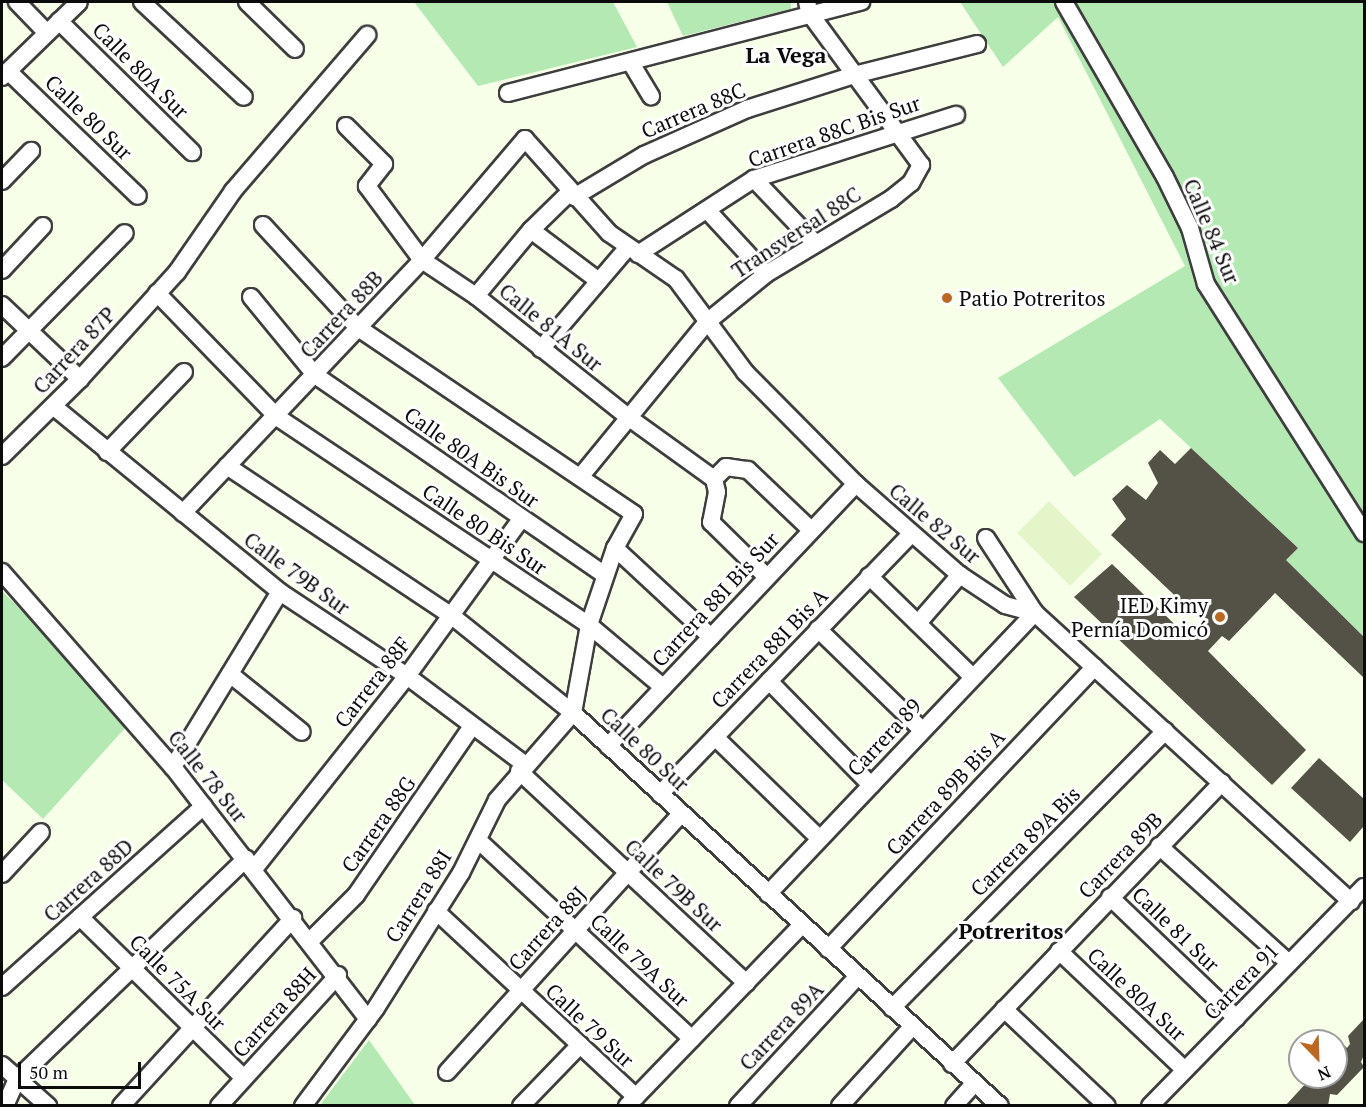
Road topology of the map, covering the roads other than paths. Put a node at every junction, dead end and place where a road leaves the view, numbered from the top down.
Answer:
1 (17, 2) edge
2 (79, 2) edge
3 (142, 2) edge
4 (247, 2) edge
5 (861, 2) edge
6 (1064, 2) edge
7 (808, 8) edge
8 (59, 21) junction
9 (47, 33) junction
10 (367, 35) dead end
11 (976, 44) dead end
12 (295, 49) dead end
13 (631, 63) junction
14 (5, 74) edge
15 (854, 75) junction
16 (508, 93) dead end
17 (651, 96) dead end
18 (244, 98) dead end
19 (956, 115) dead end
20 (346, 126) dead end
21 (896, 131) junction
22 (525, 139) joint
23 (31, 151) dead end
24 (192, 152) dead end
25 (754, 179) junction
26 (2, 180) edge
27 (572, 195) junction
28 (138, 196) dead end
29 (707, 210) junction
30 (263, 225) dead end
31 (43, 226) dead end
32 (531, 230) junction
33 (125, 233) dead end
34 (814, 242) junction
35 (633, 251) junction
36 (422, 260) junction
37 (2, 270) edge
38 (766, 274) junction
39 (599, 281) junction
40 (157, 293) junction
41 (476, 296) junction
42 (251, 297) dead end
43 (2, 305) edge
44 (707, 322) junction
45 (357, 327) junction
46 (29, 331) junction
47 (541, 349) junction
48 (2, 358) edge
49 (184, 372) dead end
50 (315, 375) junction
51 (80, 379) junction
52 (53, 406) junction
53 (277, 417) junction
54 (628, 417) junction
55 (107, 452) junction
56 (2, 456) edge
57 (227, 466) junction
58 (581, 476) junction
59 (855, 484) junction
60 (716, 486) junction
61 (183, 513) junction
62 (521, 519) junction
63 (812, 530) junction
64 (1365, 533) edge
65 (911, 534) junction
66 (986, 538) dead end
67 (615, 548) junction
68 (491, 561) junction
69 (2, 572) edge
70 (605, 575) junction
71 (960, 575) junction
72 (869, 576) junction
73 (767, 577) junction
74 (280, 592) junction
75 (1035, 613) junction
76 (452, 616) junction
77 (918, 623) junction
78 (589, 625) junction
79 (818, 629) junction
80 (711, 637) junction
81 (1095, 667) junction
82 (230, 674) junction
83 (406, 676) junction
84 (972, 676) junction
85 (769, 681) junction
86 (663, 687) junction
87 (573, 713) junction
88 (472, 726) junction
89 (922, 730) junction
90 (1165, 731) junction
91 (302, 732) dead end
92 (716, 737) junction
93 (608, 746) junction
94 (173, 767) junction
95 (522, 767) junction
96 (1222, 782) junction
97 (871, 785) junction
98 (660, 794) junction
99 (204, 806) junction
100 (681, 813) junction
101 (40, 832) dead end
102 (820, 839) junction
103 (478, 840) junction
104 (1159, 846) junction
105 (250, 864) junction
106 (628, 872) junction
107 (2, 874) edge
108 (1365, 887) edge
109 (768, 894) junction
110 (1110, 897) junction
111 (1351, 902) junction
112 (436, 911) junction
113 (80, 917) junction
114 (293, 918) junction
115 (802, 925) junction
116 (575, 930) junction
117 (311, 940) junction
118 (828, 949) junction
119 (1059, 951) junction
120 (1290, 963) junction
121 (132, 969) junction
122 (338, 975) junction
123 (857, 977) junction
124 (746, 983) junction
125 (2, 987) edge
126 (521, 990) junction
127 (892, 1008) junction
128 (1004, 1009) junction
129 (1236, 1018) junction
130 (368, 1019) junction
131 (912, 1027) junction
132 (192, 1028) junction
133 (692, 1039) junction
134 (580, 1045) junction
135 (952, 1064) junction
136 (2, 1065) edge
137 (1185, 1070) junction
138 (447, 1072) dead end
139 (244, 1078) junction
140 (17, 1079) junction
141 (974, 1084) junction
142 (632, 1101) edge
143 (1155, 1104) edge
144 (5, 1106) edge
145 (48, 1106) edge
146 (121, 1106) edge
147 (219, 1106) edge
148 (303, 1106) edge
149 (521, 1106) edge
150 (738, 1106) edge
151 (840, 1106) edge
152 (954, 1106) edge
153 (1000, 1106) edge
154 (1107, 1106) edge

1 - 9 street
2 - 8 street
3 - 18 street
4 - 12 street
5 - 7 street
6 - 64 street, Calle 84 Sur
7 - 13 street
7 - 15 street
8 - 9 street
8 - 24 street, Calle 80A Sur
9 - 14 street
10 - 40 street, Carrera 87P
11 - 15 street, Carrera 88C
13 - 16 street
13 - 17 street
14 - 28 street, Calle 80 Sur
15 - 21 street
15 - 27 street, Carrera 88C
19 - 21 street, Carrera 88C Bis Sur
20 - 36 street, Calle 81A Sur
21 - 25 street, Carrera 88C Bis Sur
21 - 34 street, Transversal 88C
22 - 27 street, Calle 82 Sur
22 - 36 street, Carrera 88B
23 - 26 street
25 - 29 street, Carrera 88C Bis Sur
25 - 34 street
27 - 32 street, Carrera 88C
27 - 35 street, Calle 82 Sur
29 - 35 street, Carrera 88C Bis Sur
29 - 38 street
30 - 45 street
31 - 37 street
32 - 39 street
32 - 41 street, Carrera 88C
33 - 46 street
34 - 38 street, Transversal 88C
35 - 39 street, Carrera 88C Bis Sur
35 - 44 street, Calle 82 Sur
36 - 41 street, Calle 81A Sur
36 - 45 street, Carrera 88B
38 - 44 street, Transversal 88C
39 - 47 street, Carrera 88C Bis Sur
40 - 51 street, Carrera 87P
40 - 53 street, Calle 80 Bis Sur
41 - 47 street, Calle 81A Sur
42 - 50 street, Calle 80A Bis Sur
43 - 46 street
44 - 54 street, Transversal 88C
44 - 59 street, Calle 82 Sur
45 - 50 street, Carrera 88B
45 - 58 street
46 - 48 street
46 - 51 street
47 - 54 street, Calle 81A Sur
49 - 55 street
50 - 53 street, Carrera 88B
50 - 62 street, Calle 80A Bis Sur
51 - 52 street, Carrera 87P
52 - 55 street, Calle 79B Sur
52 - 56 street, Carrera 87P
53 - 57 street, Carrera 88B
53 - 68 street, Calle 80 Bis Sur
54 - 58 street, Transversal 88C
54 - 60 street, Calle 81A Sur
55 - 61 street, Calle 79B Sur
57 - 61 street, Carrera 88B
57 - 76 street, Calle 80 Sur
58 - 67 street
59 - 63 street, Carrera 88I Bis Sur
59 - 65 street, Calle 82 Sur
60 - 63 street
60 - 73 street
61 - 74 street, Calle 79B Sur
62 - 68 street, Carrera 88F
62 - 70 street, Calle 80A Bis Sur
63 - 73 street, Carrera 88I Bis Sur
65 - 71 street, Calle 82 Sur
65 - 72 street, Carrera 88I Bis A
66 - 75 street
67 - 70 street
67 - 80 street
68 - 76 street, Carrera 88F
68 - 78 street, Calle 80 Bis Sur
69 - 94 street, Calle 78 Sur
70 - 78 street
71 - 75 street, Calle 82 Sur
71 - 77 street
72 - 77 street
72 - 79 street, Carrera 88I Bis A
73 - 80 street, Carrera 88I Bis Sur
74 - 82 street
74 - 83 street, Calle 79B Sur
75 - 81 street, Calle 82 Sur
75 - 84 street, Carrera 89
76 - 83 street, Carrera 88F
76 - 87 street, Calle 80 Sur
77 - 84 street
78 - 86 street, Calle 80 Bis Sur
78 - 87 street
79 - 85 street, Carrera 88I Bis A
79 - 89 street
80 - 86 street, Carrera 88I Bis Sur
81 - 90 street, Calle 82 Sur
81 - 118 street, Carrera 89B Bis A
82 - 91 street
82 - 94 street
83 - 88 street, Calle 79B Sur
83 - 105 street, Carrera 88F
84 - 89 street, Carrera 89
85 - 92 street, Carrera 88I Bis A
85 - 97 street
86 - 93 street, Carrera 88I Bis Sur
87 - 93 street, Calle 80 Sur
87 - 95 street, Carrera 88I
88 - 95 street, Calle 79B Sur
88 - 117 street, Carrera 88G
89 - 97 street, Carrera 89
90 - 96 street, Calle 82 Sur
90 - 127 street, Carrera 89A Bis
92 - 98 street, Carrera 88I Bis A
92 - 102 street
93 - 98 street, Calle 80 Sur
94 - 99 street, Calle 78 Sur
95 - 103 street, Carrera 88I
95 - 106 street, Calle 79B Sur
96 - 104 street, Carrera 89B
96 - 111 street, Calle 82 Sur
97 - 102 street, Carrera 89
98 - 100 street, Calle 80 Sur
99 - 105 street, Calle 78 Sur
99 - 113 street, Carrera 88D
100 - 106 street, Carrera 88J
100 - 109 street, Calle 80 Sur
101 - 107 street
102 - 109 street, Carrera 89
103 - 112 street, Carrera 88I
103 - 116 street, Calle 79A Sur
104 - 110 street, Carrera 89B
104 - 120 street
105 - 114 street, Calle 78 Sur
105 - 121 street, Carrera 88F
106 - 116 street, Carrera 88J
106 - 124 street, Calle 79B Sur
108 - 111 street, Carrera 91
109 - 115 street, Calle 80 Sur
110 - 119 street, Carrera 89B
110 - 129 street, Calle 81 Sur
111 - 120 street, Carrera 91
112 - 126 street, Calle 79 Sur
112 - 130 street, Carrera 88I
113 - 121 street, Calle 75A Sur
113 - 125 street, Carrera 88D
114 - 117 street, Calle 78 Sur
114 - 132 street
115 - 118 street, Calle 80 Sur
115 - 124 street
116 - 126 street, Carrera 88J
116 - 133 street, Calle 79A Sur
117 - 122 street, Calle 78 Sur
118 - 123 street, Calle 80 Sur
119 - 128 street, Carrera 89B
119 - 137 street, Calle 80A Sur
120 - 129 street, Carrera 91
121 - 132 street, Calle 75A Sur
121 - 140 street, Carrera 88F
122 - 130 street, Calle 78 Sur
122 - 139 street, Carrera 88H
123 - 127 street, Calle 80 Sur
123 - 150 street, Carrera 89A
124 - 133 street
126 - 134 street, Calle 79 Sur
126 - 138 street, Carrera 88J
127 - 131 street, Calle 80 Sur
128 - 135 street, Carrera 89B
128 - 154 street
129 - 137 street, Carrera 91
130 - 148 street, Carrera 88I
131 - 135 street, Calle 80 Sur
131 - 151 street
132 - 139 street, Calle 75A Sur
132 - 146 street
133 - 142 street
134 - 142 street, Calle 79 Sur
134 - 149 street
135 - 141 street, Calle 80 Sur
136 - 140 street
137 - 143 street, Carrera 91
139 - 147 street, Carrera 88H
140 - 144 street, Carrera 88F
140 - 145 street
141 - 152 street
141 - 153 street, Calle 80 Sur

